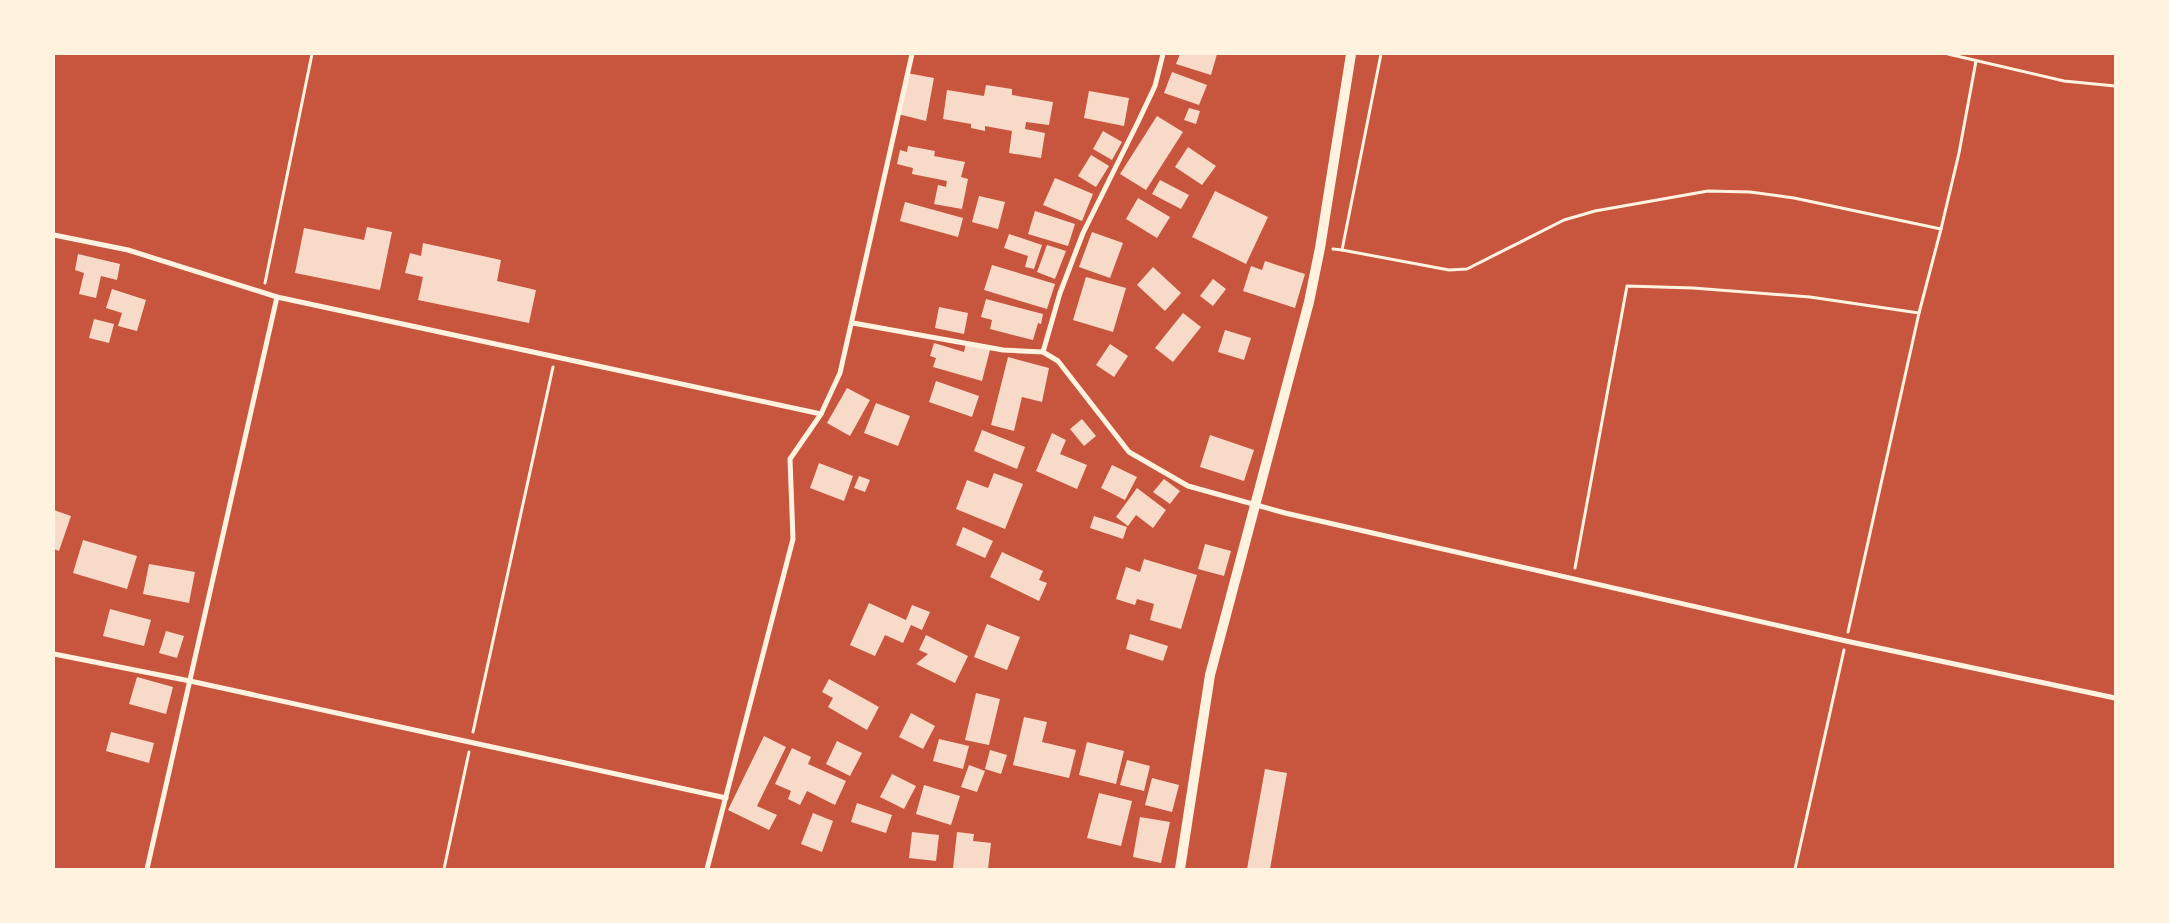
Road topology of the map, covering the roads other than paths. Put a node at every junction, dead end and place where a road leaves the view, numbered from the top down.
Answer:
1 (912, 54) edge
2 (1163, 54) edge
3 (1351, 54) edge
4 (54, 235) edge
5 (277, 297) junction
6 (853, 323) junction
7 (1043, 352) junction
8 (821, 414) junction
9 (1255, 504) junction
10 (54, 654) edge
11 (190, 680) junction
12 (2115, 698) edge
13 (726, 798) junction
14 (147, 869) edge
15 (707, 869) edge
16 (1180, 869) edge

1 - 6 street
2 - 7 street
3 - 9 main road
4 - 5 street
5 - 8 street
5 - 11 street
6 - 7 street
6 - 8 street
7 - 9 street
8 - 13 street
9 - 12 street
9 - 16 main road
10 - 11 street
11 - 13 street
11 - 14 street
13 - 15 street

